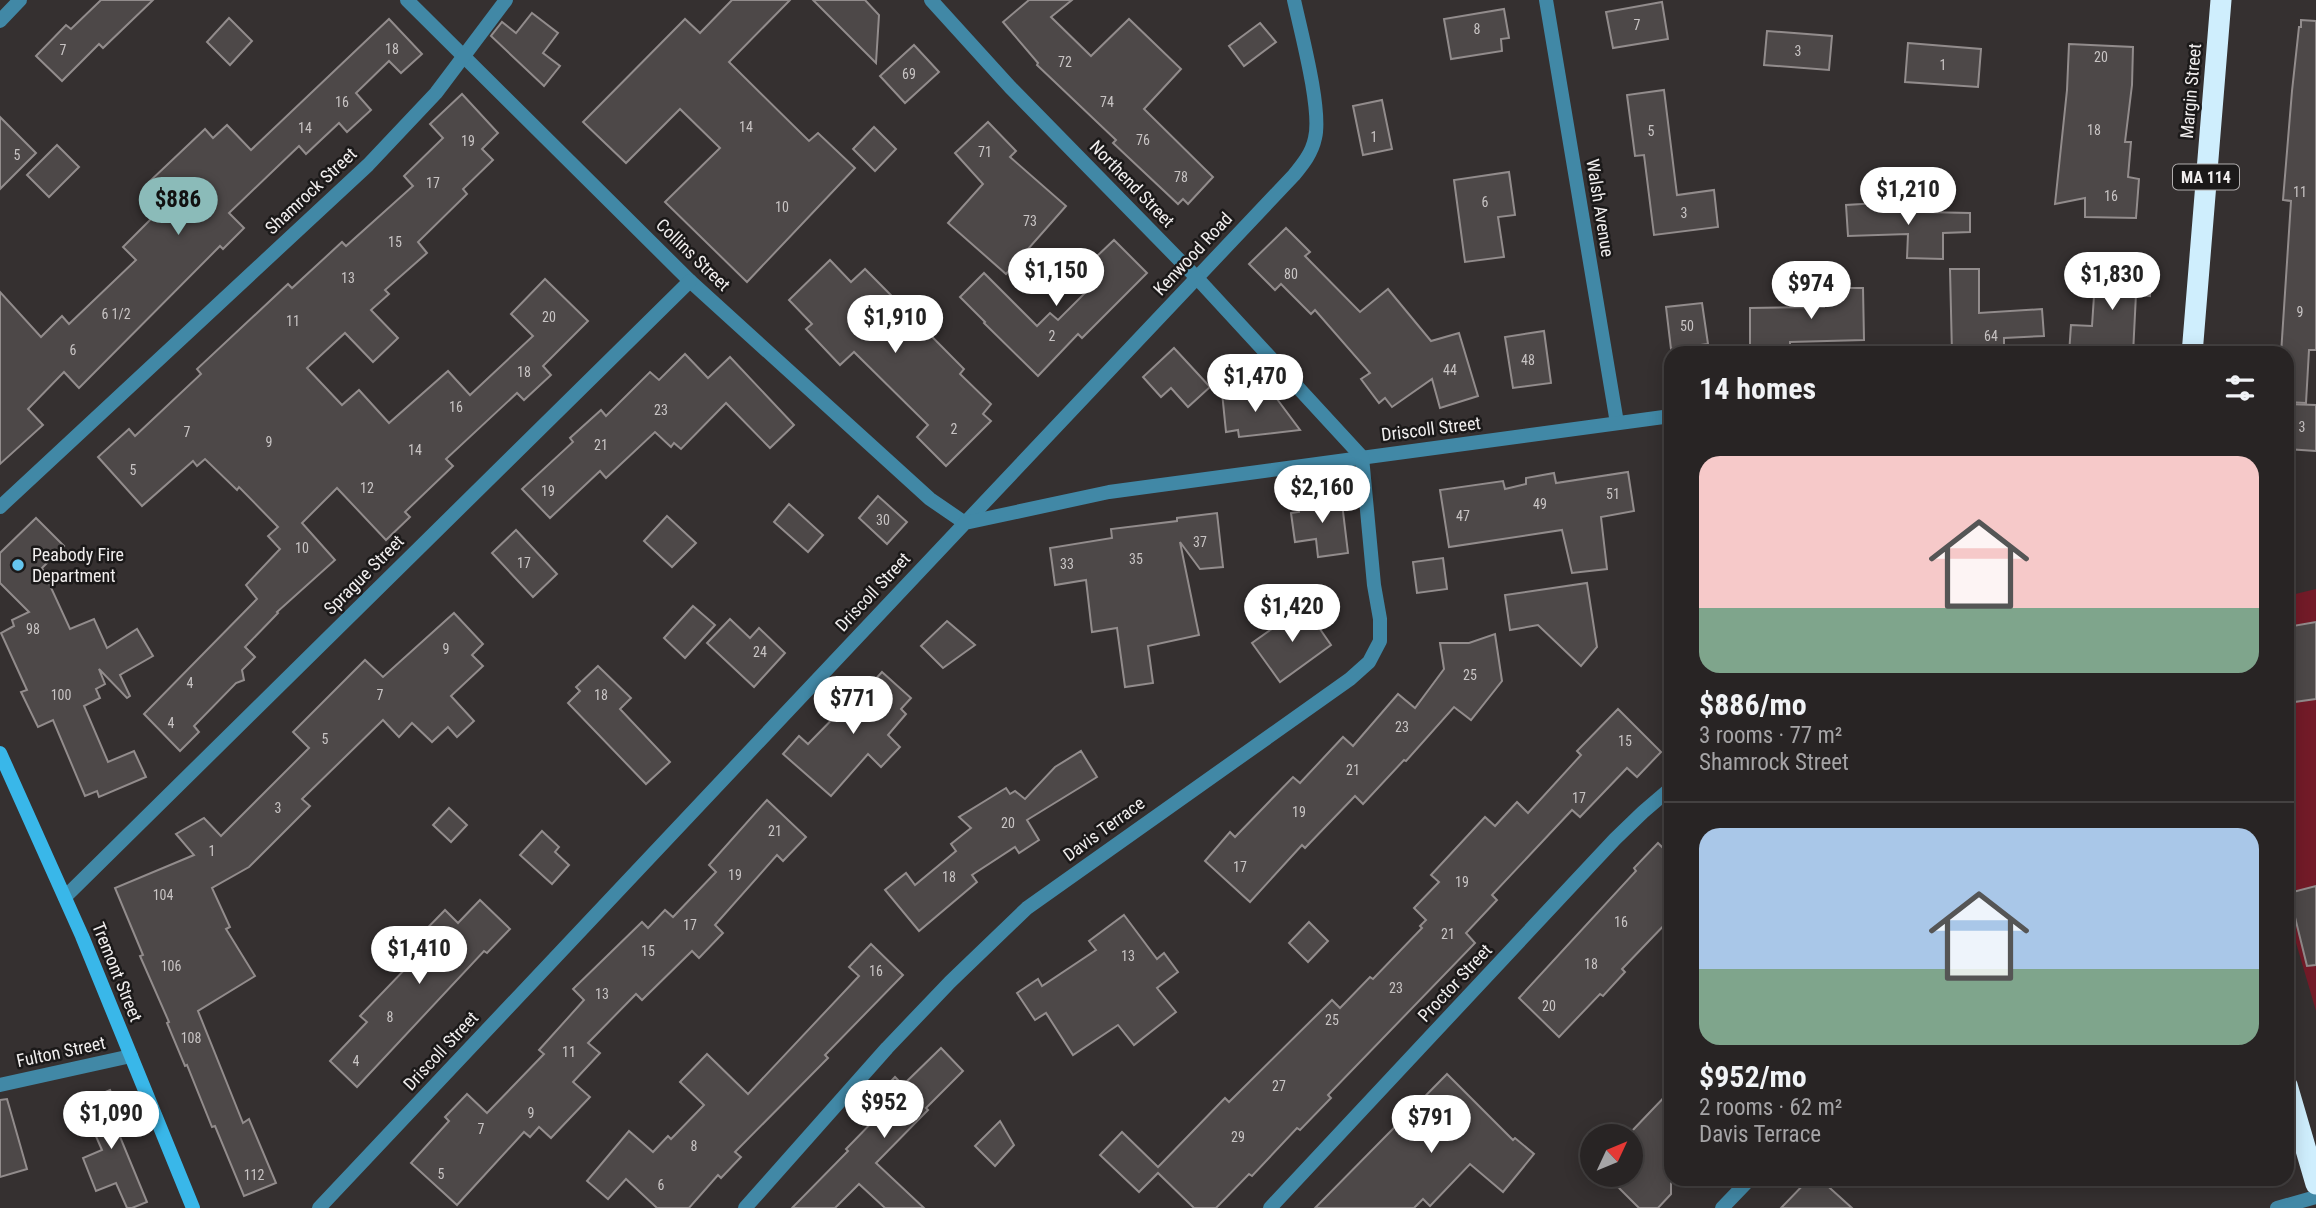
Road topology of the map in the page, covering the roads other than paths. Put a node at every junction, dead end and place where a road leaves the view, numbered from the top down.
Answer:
1 (20, 0) edge
2 (407, 0) edge
3 (506, 0) edge
4 (931, 0) edge
5 (1294, 0) edge
6 (1546, 0) edge
7 (2216, 0) edge
8 (0, 21) edge
9 (466, 56) junction
10 (1197, 278) junction
11 (690, 281) junction
12 (2193, 346) edge
13 (1664, 417) edge
14 (1616, 423) junction
15 (1362, 457) junction
16 (0, 507) edge
17 (965, 523) junction
18 (0, 753) edge
19 (1664, 794) edge
20 (65, 897) junction
21 (131, 1056) junction
22 (0, 1085) edge
23 (2294, 1109) edge
24 (2316, 1184) edge
25 (1743, 1186) edge
26 (2316, 1197) edge
27 (192, 1208) edge
28 (319, 1208) edge
29 (745, 1208) edge
30 (1270, 1208) edge
31 (1722, 1208) edge
32 (2277, 1208) edge

1 - 8 street
2 - 9 street, Collins Street
3 - 9 street, Shamrock Street
4 - 10 street, Northend Street
5 - 10 street, Kenwood Road
6 - 14 street, Walsh Avenue
7 - 12 highway, Margin Street / MA 114
9 - 11 street, Collins Street
9 - 16 street, Shamrock Street
10 - 15 street, Northend Street
10 - 17 street, Kenwood Road
11 - 17 street, Collins Street
11 - 20 street, Sprague Street
13 - 14 street, Driscoll Street
14 - 15 street, Driscoll Street
15 - 17 street, Driscoll Street
15 - 29 street, Davis Terrace
17 - 28 street, Driscoll Street
18 - 20 street, Tremont Street
19 - 30 street, Proctor Street
20 - 21 street, Tremont Street
21 - 22 street, Fulton Street
21 - 27 street, Tremont Street
23 - 24 highway
25 - 31 street
26 - 32 street

